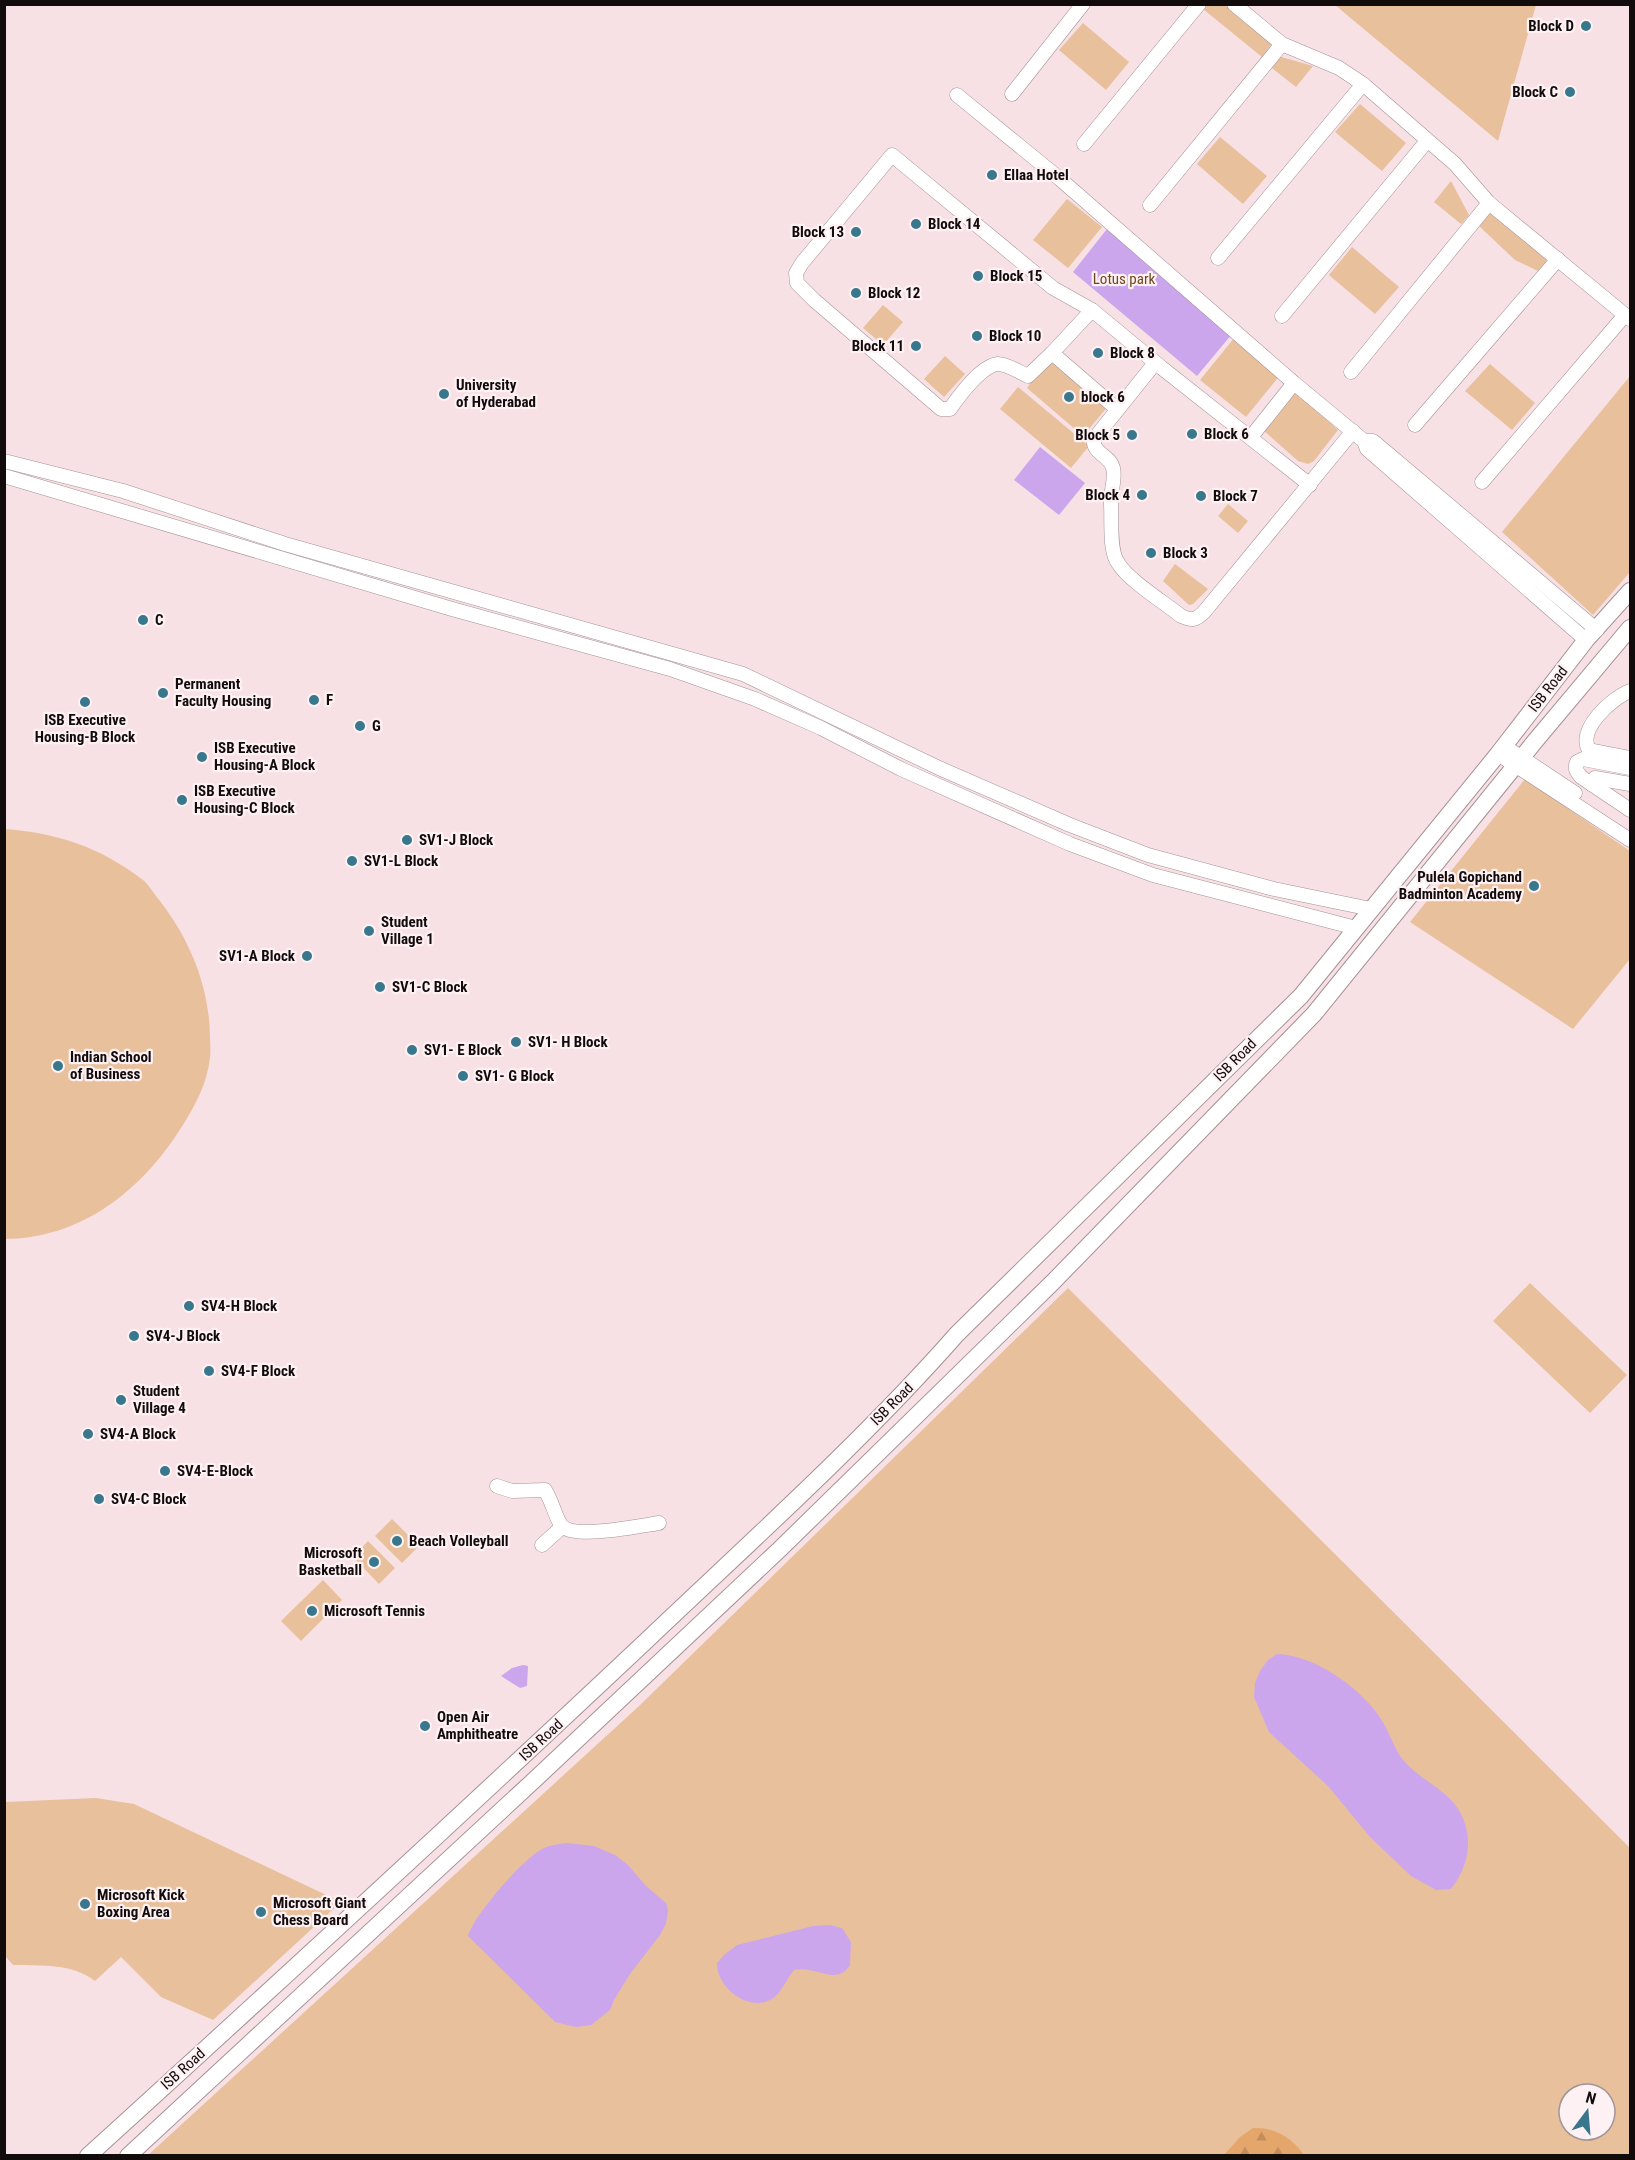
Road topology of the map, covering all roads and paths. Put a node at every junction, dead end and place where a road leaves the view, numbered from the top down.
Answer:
1 (1083, 4) edge
2 (1199, 4) edge
3 (1234, 4) edge
4 (1282, 44) junction
5 (1363, 84) junction
6 (1012, 94) dead end
7 (957, 95) dead end
8 (1427, 141) junction
9 (1084, 144) dead end
10 (1489, 203) junction
11 (1150, 206) dead end
12 (1218, 258) dead end
13 (1558, 259) junction
14 (1092, 309) junction
15 (1282, 316) dead end
16 (1628, 317) edge
17 (1052, 353) junction
18 (1155, 363) junction
19 (1351, 372) dead end
20 (1294, 383) junction
21 (1117, 409) junction
22 (1415, 425) dead end
23 (1353, 431) junction
24 (1251, 437) junction
25 (4, 461) edge
26 (4, 476) edge
27 (1482, 482) dead end
28 (1310, 485) junction
29 (1630, 591) edge
30 (1630, 628) edge
31 (1592, 635) junction
32 (1630, 692) edge
33 (1501, 750) junction
34 (1630, 758) edge
35 (1520, 762) junction
36 (1630, 768) edge
37 (1591, 783) junction
38 (1630, 784) edge
39 (1630, 810) edge
40 (1630, 830) edge
41 (1630, 840) edge
42 (1371, 909) junction
43 (1356, 928) junction
44 (497, 1486) dead end
45 (659, 1524) dead end
46 (562, 1527) junction
47 (542, 1545) dead end
48 (88, 2156) edge
49 (128, 2156) edge

1 - 6 street
2 - 9 street
3 - 4 street
4 - 5 street
4 - 11 street
5 - 8 street
5 - 12 street
7 - 20 street
8 - 10 street
8 - 15 street
10 - 13 street
10 - 19 street
13 - 16 street
13 - 22 street
14 - 17 street
14 - 17 street
14 - 18 street
16 - 27 street
17 - 21 street
18 - 21 street
18 - 24 street
20 - 23 street
20 - 24 street
21 - 28 street
23 - 28 street
23 - 31 street
24 - 28 street
25 - 42 street
26 - 43 street
29 - 31 main road, ISB Road
30 - 35 main road, ISB Road
31 - 33 main road, ISB Road
32 - 34 street
33 - 35 street
33 - 42 main road, ISB Road
35 - 40 street
35 - 41 street
35 - 49 main road, ISB Road
36 - 37 street
37 - 38 street
37 - 39 street
42 - 43 main road, ISB Road
43 - 48 main road, ISB Road
44 - 46 street
45 - 46 street
46 - 47 street

